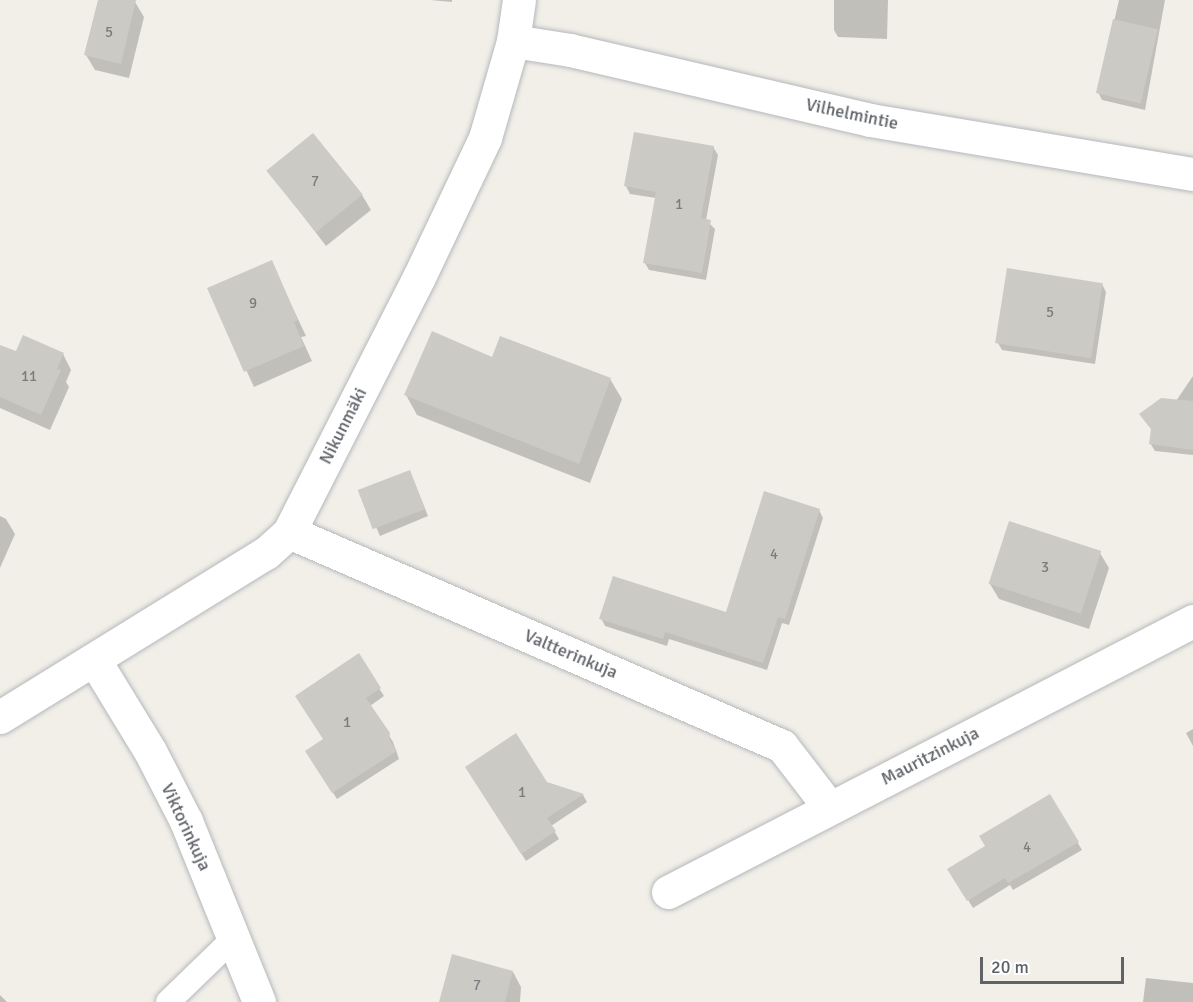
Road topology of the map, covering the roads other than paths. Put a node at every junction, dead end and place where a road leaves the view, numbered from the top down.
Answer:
1 (519, 0) edge
2 (513, 41) junction
3 (1193, 174) edge
4 (289, 532) junction
5 (1193, 621) edge
6 (95, 661) junction
7 (0, 717) edge
8 (829, 807) junction
9 (668, 892) dead end
10 (234, 938) junction
11 (168, 1002) edge
12 (259, 1002) edge

1 - 2 street, Nikunmäki
2 - 3 street, Vilhelmintie
2 - 4 street, Nikunmäki
4 - 6 street, Nikunmäki
4 - 8 street, Valtterinkuja
5 - 8 street, Mauritzinkuja
6 - 7 street, Nikunmäki
6 - 10 street, Viktorinkuja
8 - 9 street, Mauritzinkuja
10 - 11 lane
10 - 12 street, Viktorinkuja

